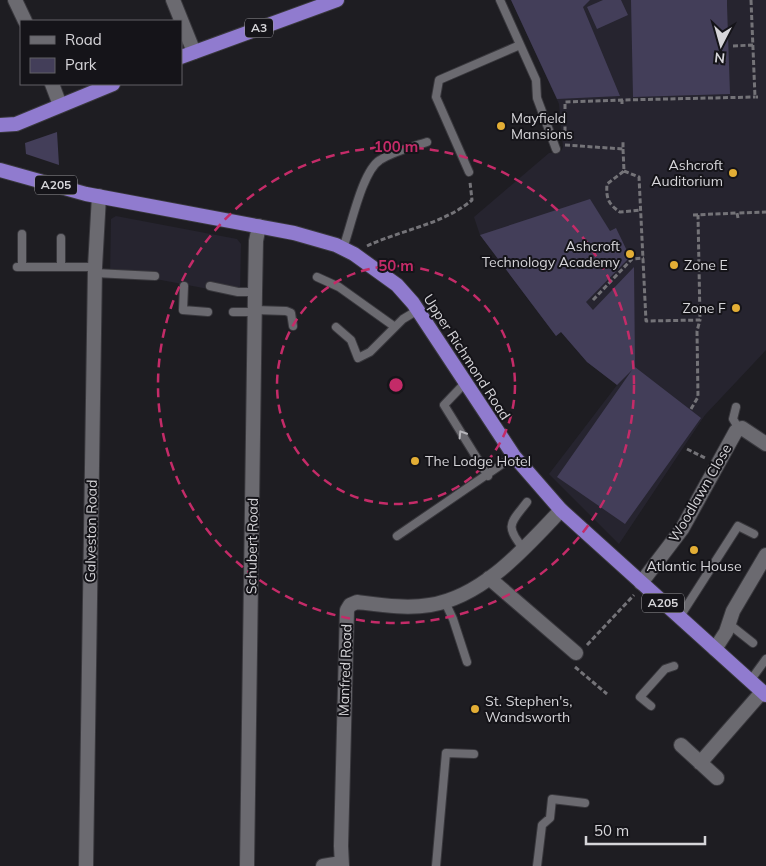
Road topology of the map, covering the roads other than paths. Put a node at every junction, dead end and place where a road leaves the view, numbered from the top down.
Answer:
1 (15, 0) edge
2 (173, 0) edge
3 (500, 0) edge
4 (333, 1) edge
5 (25, 20) edge
6 (178, 20) edge
7 (182, 35) edge
8 (520, 45) junction
9 (187, 55) edge
10 (52, 85) edge
11 (110, 85) edge
12 (60, 105) junction
13 (16, 124) junction
14 (0, 125) edge
15 (0, 136) edge
16 (427, 142) dead end
17 (556, 148) dead end
18 (0, 170) edge
19 (469, 172) road end
20 (99, 196) junction
21 (259, 226) junction
22 (22, 234) dead end
23 (61, 238) dead end
24 (343, 248) junction
25 (61, 267) junction
26 (95, 270) junction
27 (155, 276) dead end
28 (317, 277) dead end
29 (184, 286) dead end
30 (210, 286) dead end
31 (255, 292) junction
32 (418, 310) junction
33 (255, 311) junction
34 (208, 312) dead end
35 (233, 312) dead end
36 (293, 326) dead end
37 (336, 327) dead end
38 (394, 328) junction
39 (465, 383) junction
40 (736, 407) dead end
41 (739, 430) junction
42 (766, 444) edge
43 (514, 456) junction
44 (488, 476) junction
45 (527, 502) dead end
46 (561, 510) junction
47 (754, 534) dead end
48 (397, 536) dead end
49 (523, 548) junction
50 (766, 555) edge
51 (489, 578) junction
52 (638, 588) junction
53 (445, 602) junction
54 (679, 618) junction
55 (729, 624) junction
56 (753, 643) dead end
57 (714, 649) junction
58 (576, 653) road end
59 (766, 659) edge
60 (467, 662) dead end
61 (674, 666) dead end
62 (750, 681) junction
63 (764, 694) edge
64 (651, 706) dead end
65 (681, 745) dead end
66 (474, 754) dead end
67 (700, 763) junction
68 (717, 778) dead end
69 (585, 803) dead end
70 (342, 864) edge
71 (86, 866) edge
72 (247, 866) edge
73 (323, 866) edge
74 (436, 866) edge
75 (538, 866) edge

1 - 5 street
2 - 6 street
3 - 8 lane
4 - 9 highway, A3
7 - 9 street
8 - 17 lane
8 - 19 lane
10 - 12 street
11 - 12 highway
12 - 13 highway
13 - 14 highway
13 - 15 highway
16 - 24 lane
18 - 20 highway, Upper Richmond Road / A205
20 - 21 highway, Upper Richmond Road / A205
20 - 26 street, Galveston Road
21 - 24 highway, Upper Richmond Road / A205
21 - 31 street, Schubert Road
22 - 25 lane
23 - 25 lane
24 - 32 highway, Upper Richmond Road / A205
25 - 26 lane
26 - 27 lane
26 - 71 street, Galveston Road
28 - 38 lane
29 - 34 lane
30 - 31 lane
31 - 33 street, Schubert Road
32 - 38 lane
32 - 39 highway, Upper Richmond Road / A205
33 - 35 lane
33 - 36 lane
33 - 72 street, Schubert Road
37 - 38 lane
39 - 43 highway, Upper Richmond Road / A205
44 -> 39 lane
40 - 41 lane
41 - 42 street, Woodlawn Close
41 - 52 street, Woodlawn Close
43 - 44 lane
43 - 46 highway, Upper Richmond Road / A205
44 - 48 lane
45 - 49 lane
46 - 49 street, Manfred Road
46 - 52 highway, Upper Richmond Road / A205
47 - 54 lane
49 - 51 street, Manfred Road
50 - 55 street
51 - 53 street, Manfred Road
51 - 58 street
52 - 54 highway, Upper Richmond Road / A205
53 - 60 lane
53 - 70 street, Manfred Road
54 - 57 highway, Upper Richmond Road / A205
55 - 56 lane
55 - 57 street
57 - 62 highway, Upper Richmond Road / A205
59 - 62 lane
61 - 64 lane
62 - 63 highway, Upper Richmond Road / A205
63 - 67 street
65 - 67 street
66 - 74 lane
67 - 68 street
69 - 75 lane
70 - 73 street

